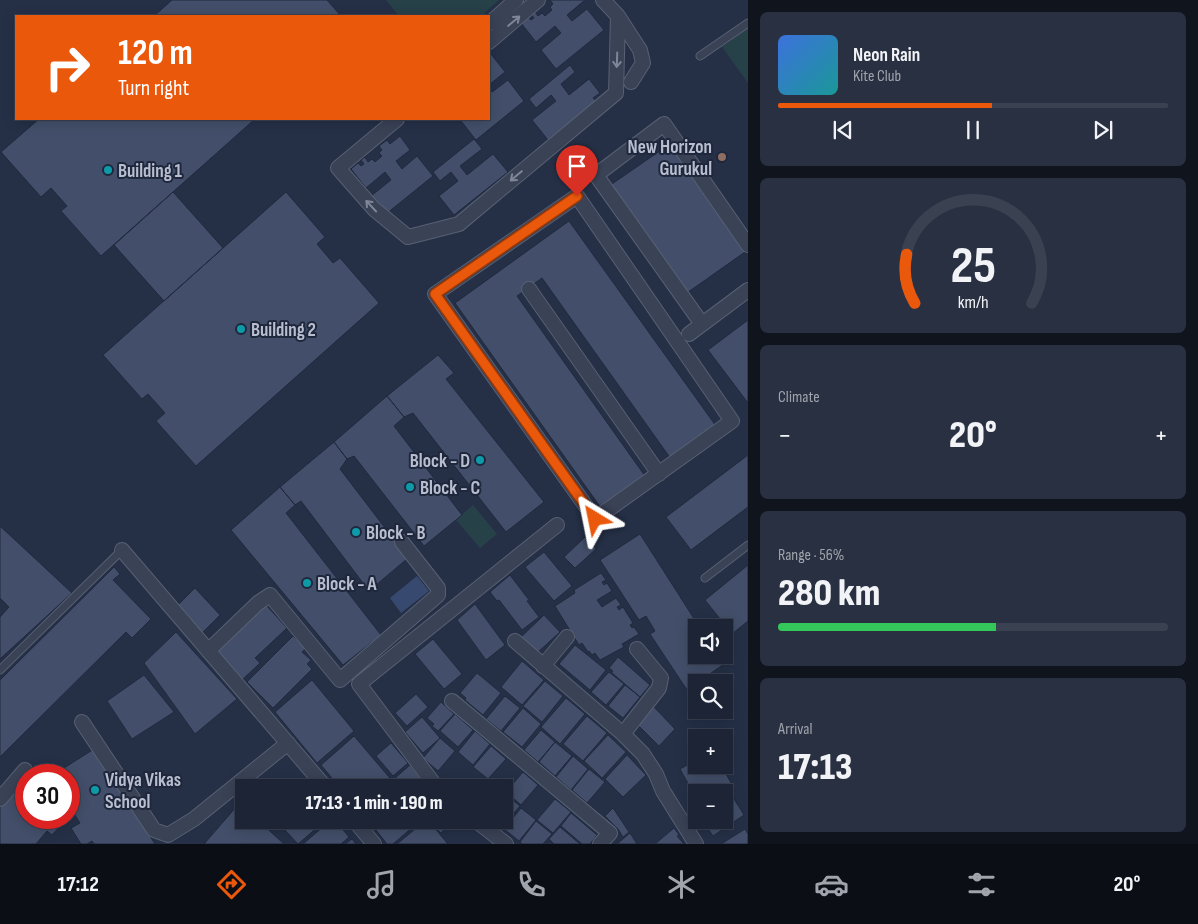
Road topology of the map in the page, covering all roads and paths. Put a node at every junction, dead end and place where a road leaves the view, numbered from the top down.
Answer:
1 (516, 0) edge
2 (538, 0) edge
3 (603, 0) edge
4 (618, 16) junction
5 (490, 23) edge
6 (748, 23) edge
7 (490, 41) edge
8 (700, 56) dead end
9 (630, 82) dead end
10 (396, 120) edge
11 (748, 245) edge
12 (529, 289) dead end
13 (748, 290) edge
14 (702, 324) junction
15 (690, 334) joint
16 (677, 343) junction
17 (659, 474) junction
18 (557, 525) dead end
19 (402, 542) dead end
20 (748, 546) edge
21 (122, 550) joint
22 (705, 578) dead end
23 (567, 637) dead end
24 (515, 641) dead end
25 (636, 648) dead end
26 (208, 651) junction
27 (543, 666) junction
28 (0, 670) edge
29 (452, 701) dead end
30 (82, 722) dead end
31 (623, 734) junction
32 (288, 743) junction
33 (318, 779) edge
34 (430, 779) edge
35 (15, 782) edge
36 (0, 799) edge
37 (362, 829) edge
38 (487, 829) edge
39 (374, 844) edge
40 (506, 844) edge
41 (600, 844) edge
42 (696, 844) edge

1 - 5 street
7 -> 2 street
3 - 4 street
4 - 9 street
4 -> 10 street
6 - 8 lane
11 - 14 street
12 - 17 street
13 - 14 street
14 - 15 street
15 - 16 lane
16 - 17 street
16 - 17 street
18 - 34 street
19 - 26 street
20 - 22 lane
21 - 26 street
21 - 28 lane
23 - 27 street
24 - 27 street
25 - 31 street
26 - 32 street
27 - 31 street
29 - 41 street
30 - 32 street
31 - 42 street
32 - 33 street
35 - 36 street
37 - 39 street
38 - 40 street

